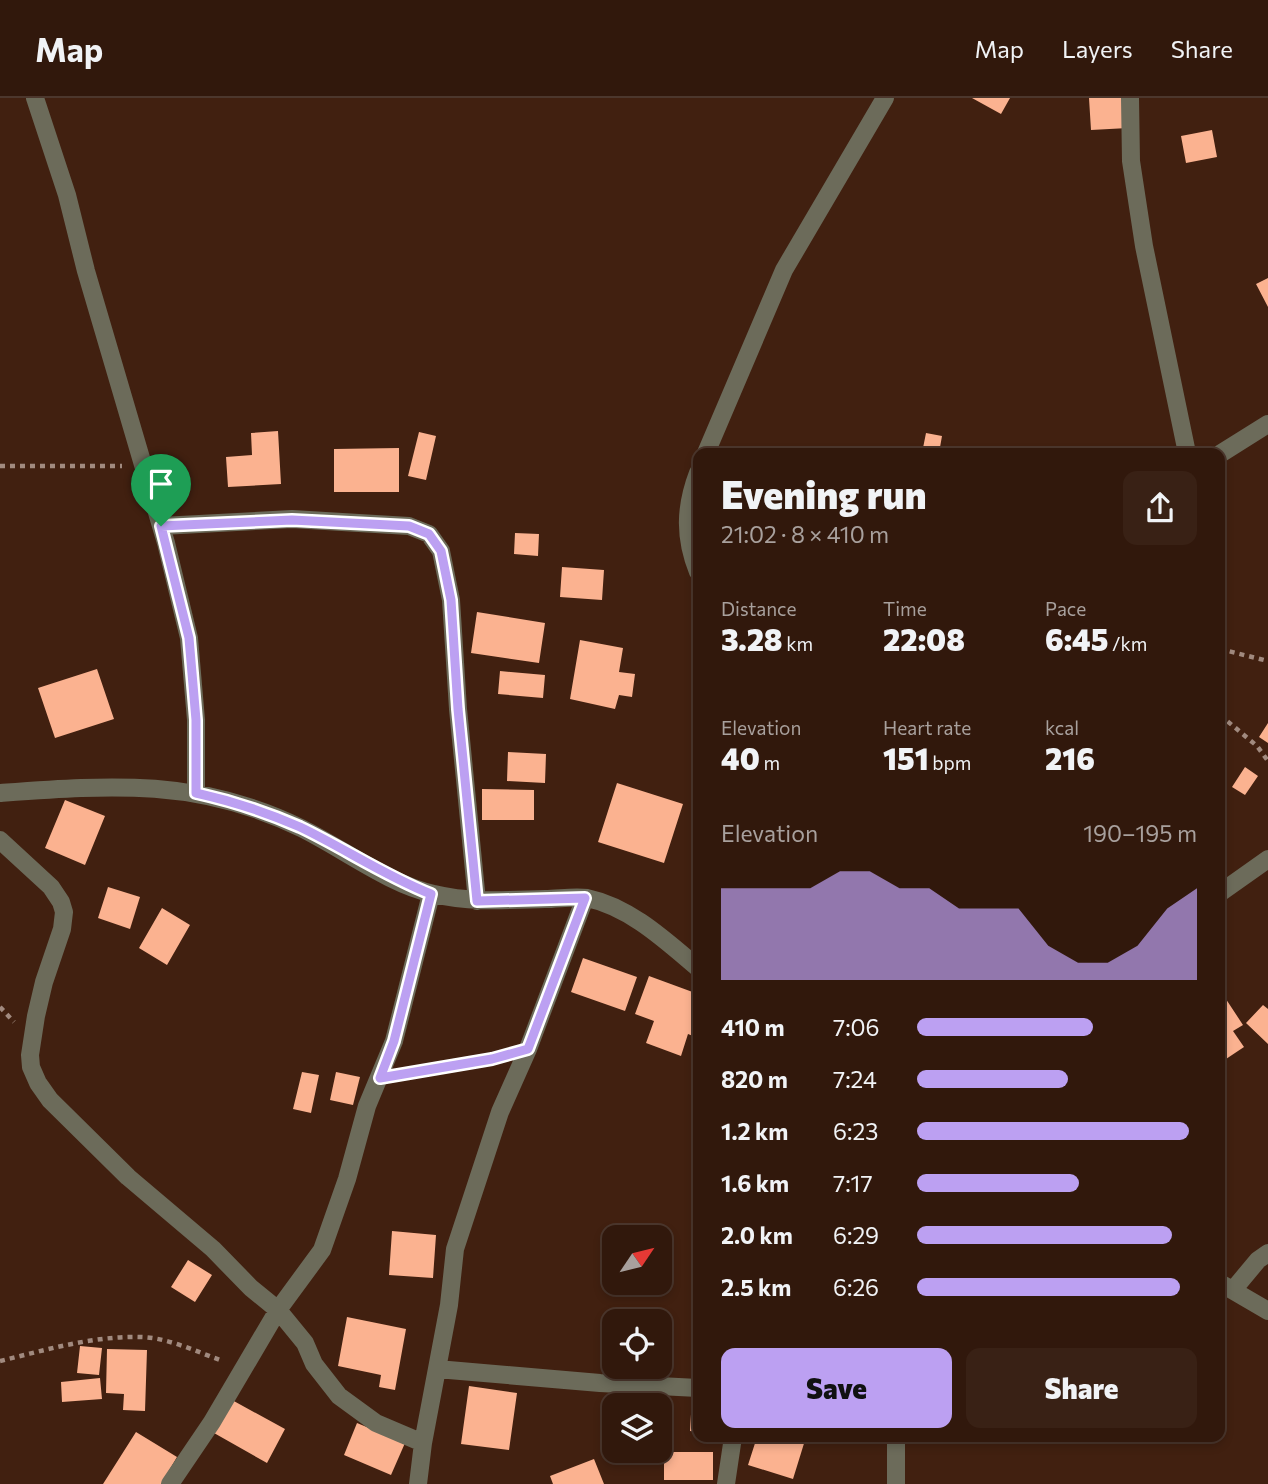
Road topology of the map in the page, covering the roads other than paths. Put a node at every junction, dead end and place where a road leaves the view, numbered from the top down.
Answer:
1 (35, 98) edge
2 (885, 98) edge
3 (1130, 98) edge
4 (1268, 424) edge
5 (708, 448) edge
6 (1186, 448) edge
7 (1225, 451) edge
8 (693, 489) edge
9 (161, 526) junction
10 (693, 554) edge
11 (0, 793) edge
12 (196, 793) junction
13 (0, 840) edge
14 (1268, 859) edge
15 (1225, 889) edge
16 (431, 894) junction
17 (585, 898) junction
18 (477, 901) junction
19 (693, 964) edge
20 (1268, 1253) edge
21 (1226, 1287) edge
22 (278, 1310) junction
23 (1268, 1311) edge
24 (437, 1369) junction
25 (693, 1388) edge
26 (732, 1442) edge
27 (896, 1442) edge
28 (424, 1443) junction
29 (170, 1484) edge
30 (418, 1484) edge
31 (726, 1484) edge
32 (896, 1484) edge

1 - 9 street
2 - 5 street
3 - 6 street
4 - 7 street
8 - 10 street
9 - 12 street
9 - 18 street
11 - 12 street
12 - 16 street
13 - 22 street
14 - 15 street
16 - 18 street
16 - 22 street
17 - 18 street
17 - 19 street
17 - 24 street
20 - 21 street
21 - 23 street
22 - 28 street
22 - 29 street
24 - 25 street
24 - 28 street
26 - 31 street
27 - 32 street
28 - 30 street

